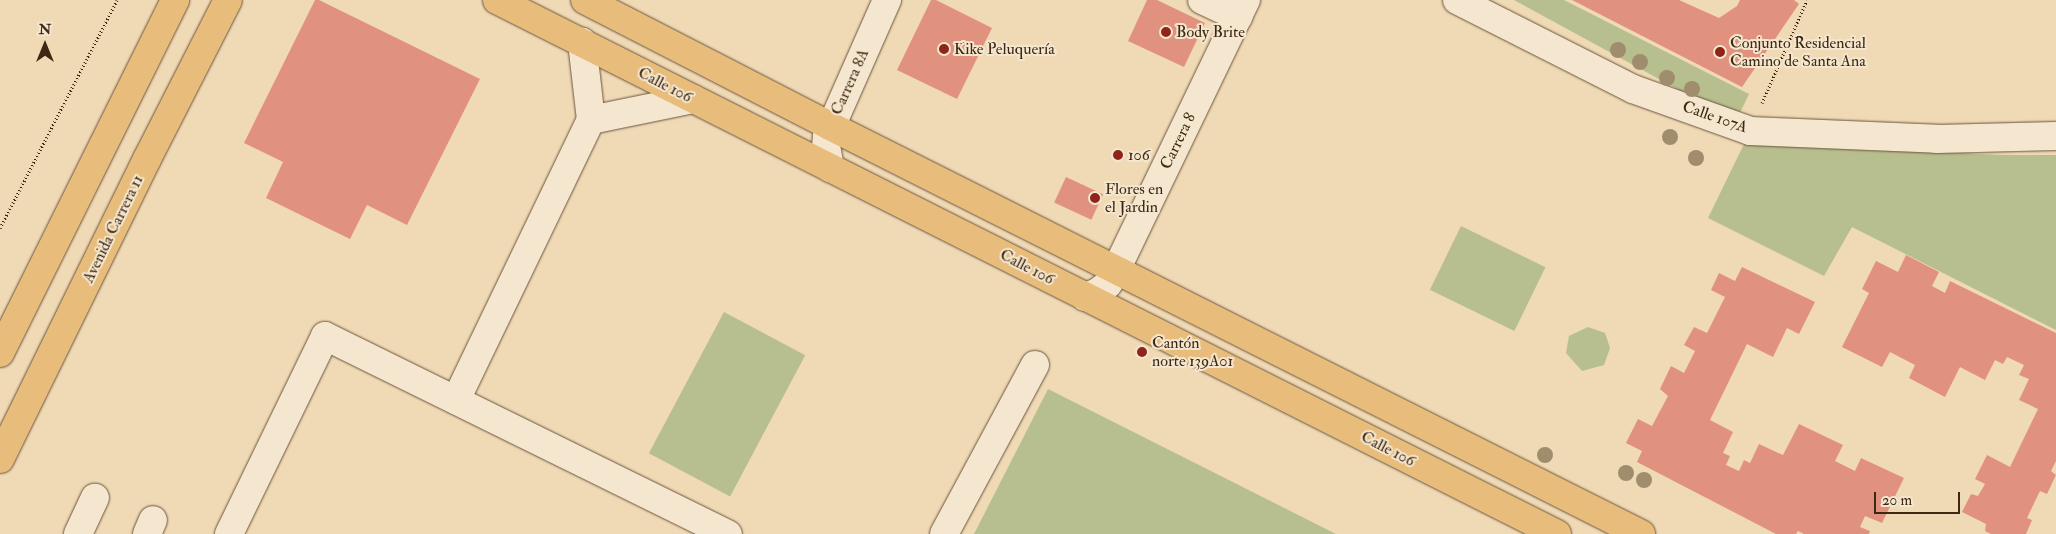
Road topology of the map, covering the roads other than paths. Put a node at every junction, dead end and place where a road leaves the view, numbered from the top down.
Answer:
1 (175, 0) edge
2 (228, 0) edge
3 (497, 0) edge
4 (585, 0) edge
5 (887, 0) edge
6 (1202, 0) edge
7 (1457, 0) edge
8 (1242, 8) edge
9 (582, 42) junction
10 (693, 98) junction
11 (591, 120) junction
12 (830, 126) junction
13 (2056, 136) edge
14 (830, 168) junction
15 (1116, 270) junction
16 (1085, 296) junction
17 (0, 353) edge
18 (1035, 365) dead end
19 (456, 400) junction
20 (0, 459) edge
21 (95, 498) dead end
22 (78, 534) edge
23 (229, 534) edge
24 (728, 534) edge
25 (944, 534) edge
26 (1557, 534) edge
27 (1640, 534) edge

1 - 17 main road
2 - 20 main road, Avenida Carrera 11
3 - 9 main road, Calle 106
4 - 12 main road
5 - 12 street, Carrera 8A
6 - 8 street
7 - 13 street, Calle 107A
8 - 15 street, Carrera 8
9 - 10 main road, Calle 106
9 - 11 street
10 - 11 street
10 - 14 main road, Calle 106
11 - 19 street
12 - 14 street, Carrera 8A
12 - 15 main road
14 - 16 main road, Calle 106
15 - 16 street, Carrera 8
15 - 27 main road
16 - 26 main road, Calle 106
18 - 25 street
19 - 23 street
19 - 24 street
21 - 22 street

